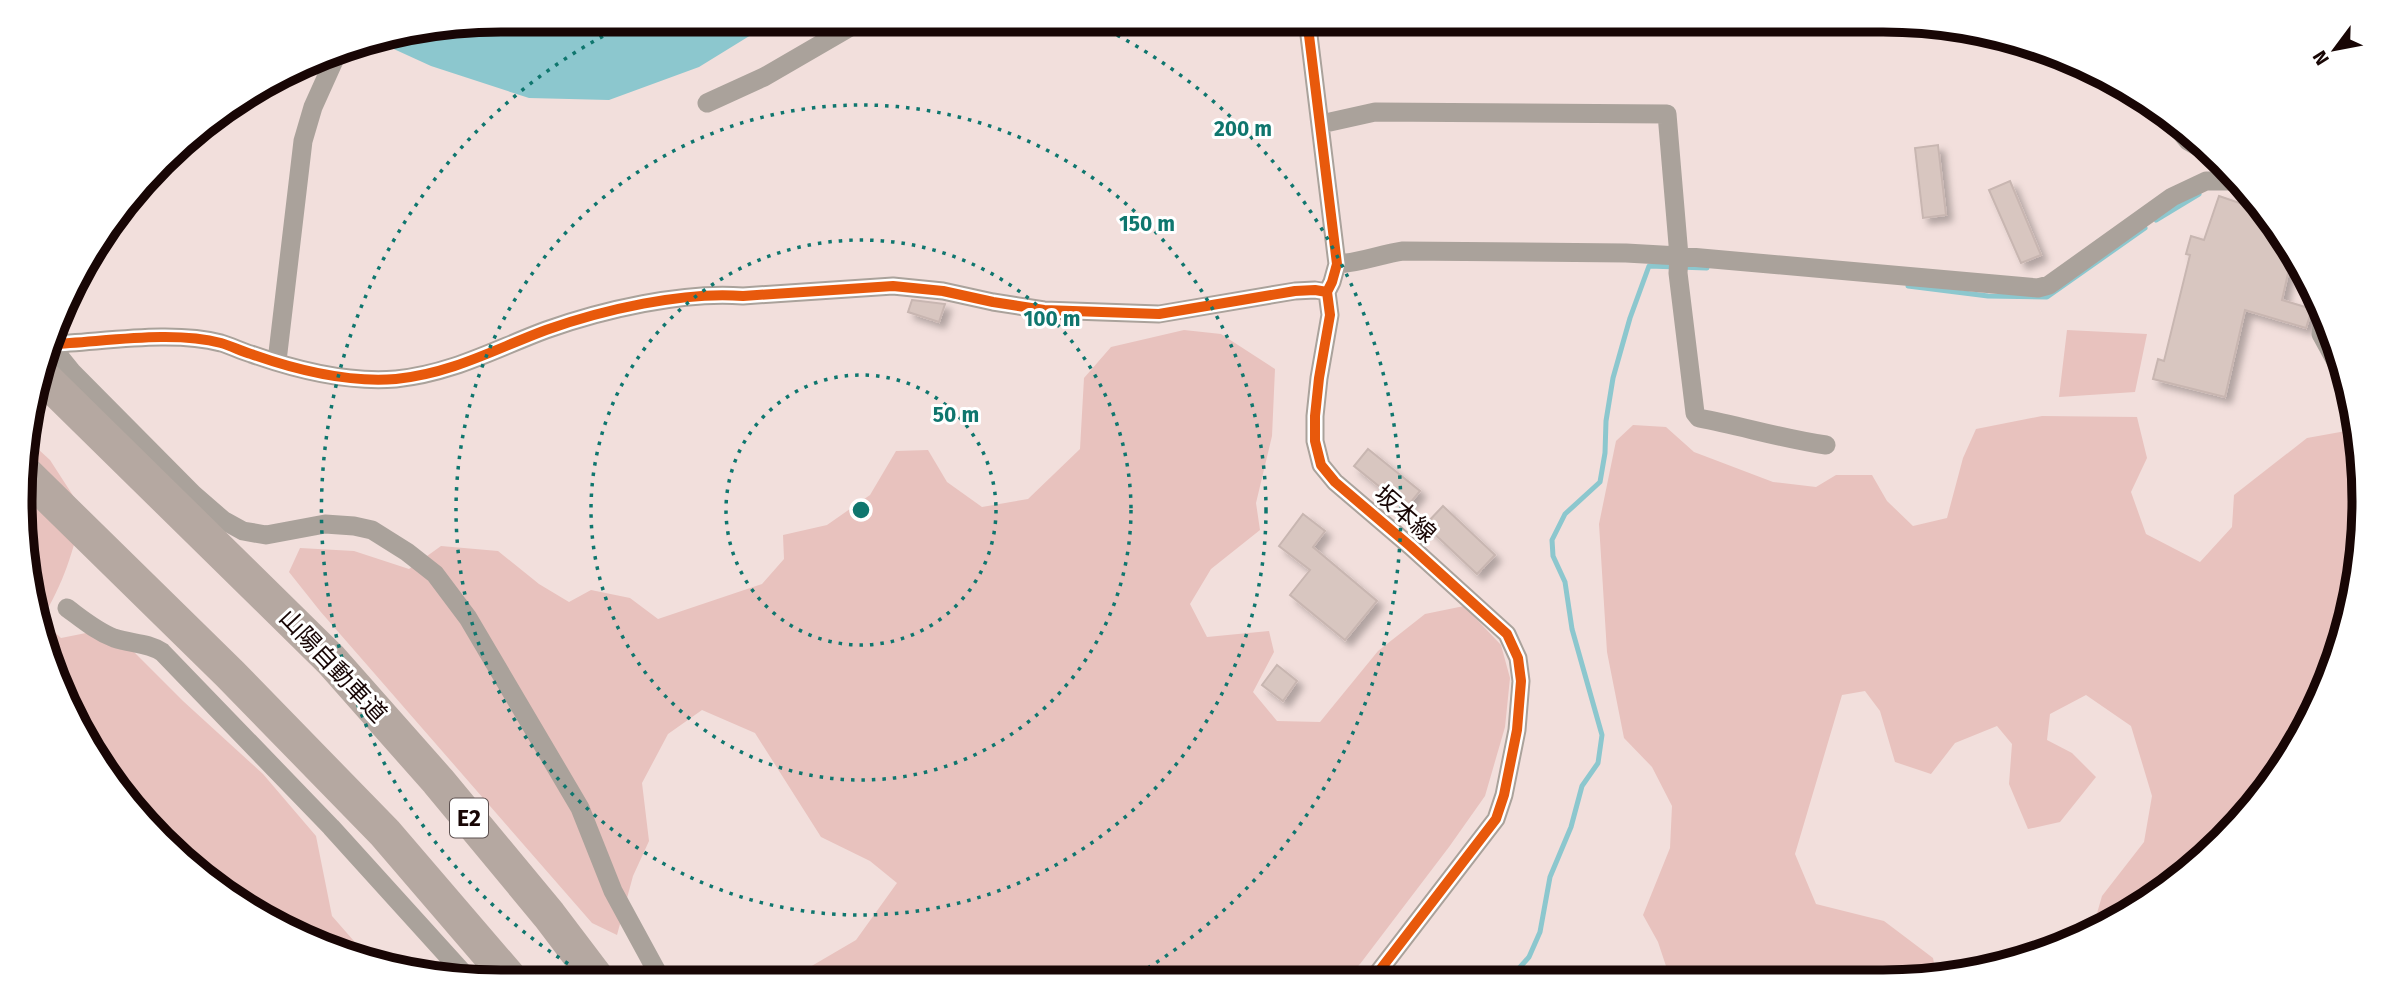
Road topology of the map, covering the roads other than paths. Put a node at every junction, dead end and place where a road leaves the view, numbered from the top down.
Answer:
1 (842, 32) edge
2 (1309, 32) edge
3 (333, 62) edge
4 (707, 103) dead end
5 (1321, 124) junction
6 (2225, 180) edge
7 (1678, 263) junction
8 (1337, 264) junction
9 (1327, 292) junction
10 (58, 345) edge
11 (56, 350) edge
12 (277, 361) junction
13 (47, 381) edge
14 (1826, 445) dead end
15 (33, 481) edge
16 (67, 608) dead end
17 (458, 967) edge
18 (503, 970) edge
19 (591, 970) edge
20 (657, 970) edge
21 (1380, 970) edge

1 - 4 street
2 - 5 street, 坂本線
3 - 12 street
5 - 7 street
5 - 8 street, 坂本線
6 - 7 street
7 - 8 street
7 - 14 street
8 - 9 street, 坂本線
9 - 12 street
9 - 21 street, 坂本線
10 - 12 street
11 - 20 street
13 - 19 highway, 山陽自動車道 / E2
15 - 18 highway
16 - 17 street

